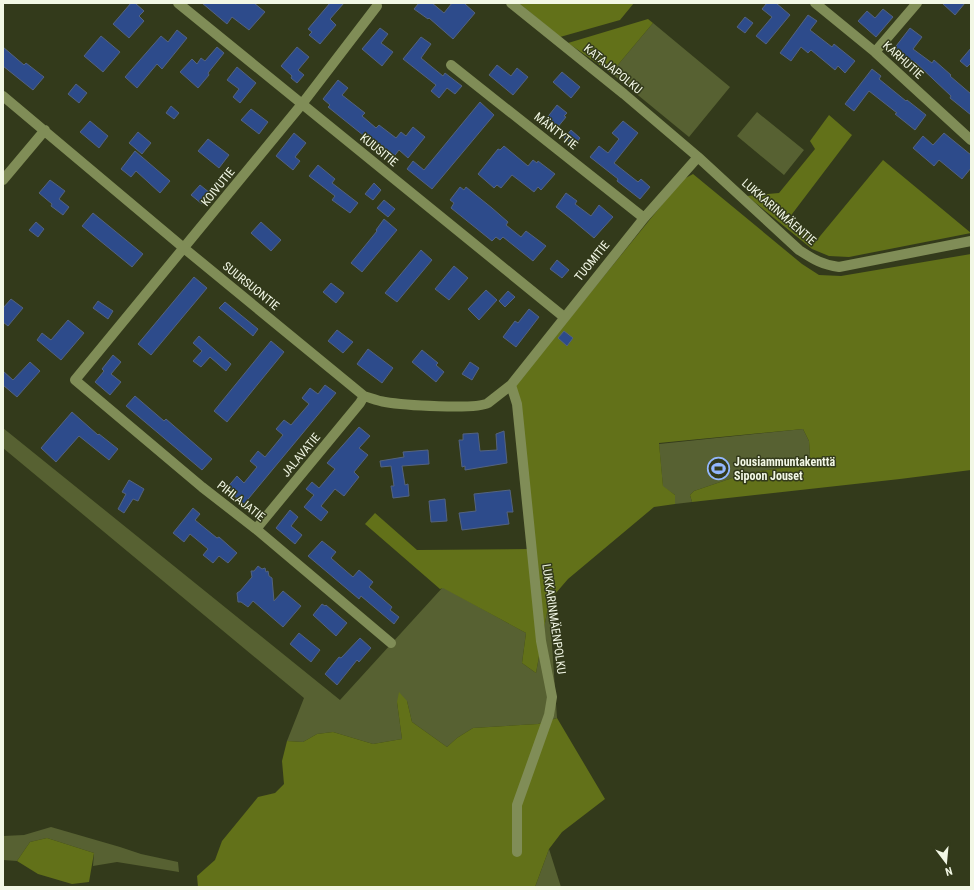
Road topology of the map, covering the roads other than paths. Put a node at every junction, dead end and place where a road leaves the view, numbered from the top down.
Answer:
1 (178, 3) edge
2 (511, 3) edge
3 (815, 3) edge
4 (917, 3) edge
5 (377, 6) dead end
6 (876, 52) junction
7 (451, 65) dead end
8 (3, 96) edge
9 (302, 104) junction
10 (45, 130) junction
11 (971, 140) edge
12 (698, 157) junction
13 (3, 180) edge
14 (644, 218) junction
15 (971, 241) edge
16 (185, 249) junction
17 (564, 317) junction
18 (75, 380) joint
19 (511, 385) junction
20 (364, 396) junction
21 (256, 529) junction
22 (391, 643) dead end
23 (517, 852) dead end

1 - 9 street, KUUSITIE
2 - 12 street, KATAJAPOLKU
3 - 6 street, KARHUTIE
4 - 6 street
5 - 9 street, KOIVUTIE
6 - 11 street, KARHUTIE
7 - 14 street, MÄNTYTIE
8 - 10 street, SUURSUONTIE
9 - 16 street, KOIVUTIE
9 - 17 street, KUUSITIE
10 - 13 street
10 - 16 street, SUURSUONTIE
12 - 14 street, TUOMITIE
12 - 15 street, LUKKARINMÄENTIE
14 - 17 street, TUOMITIE
16 - 18 street, KOIVUTIE
16 - 20 street, SUURSUONTIE
17 - 19 street, TUOMITIE
18 - 21 street, PIHLAJATIE
19 - 20 street, SUURSUONTIE
19 - 23 street, LUKKARINMÄENPOLKU
20 - 21 street, JALAVATIE
21 - 22 street, PIHLAJATIE

